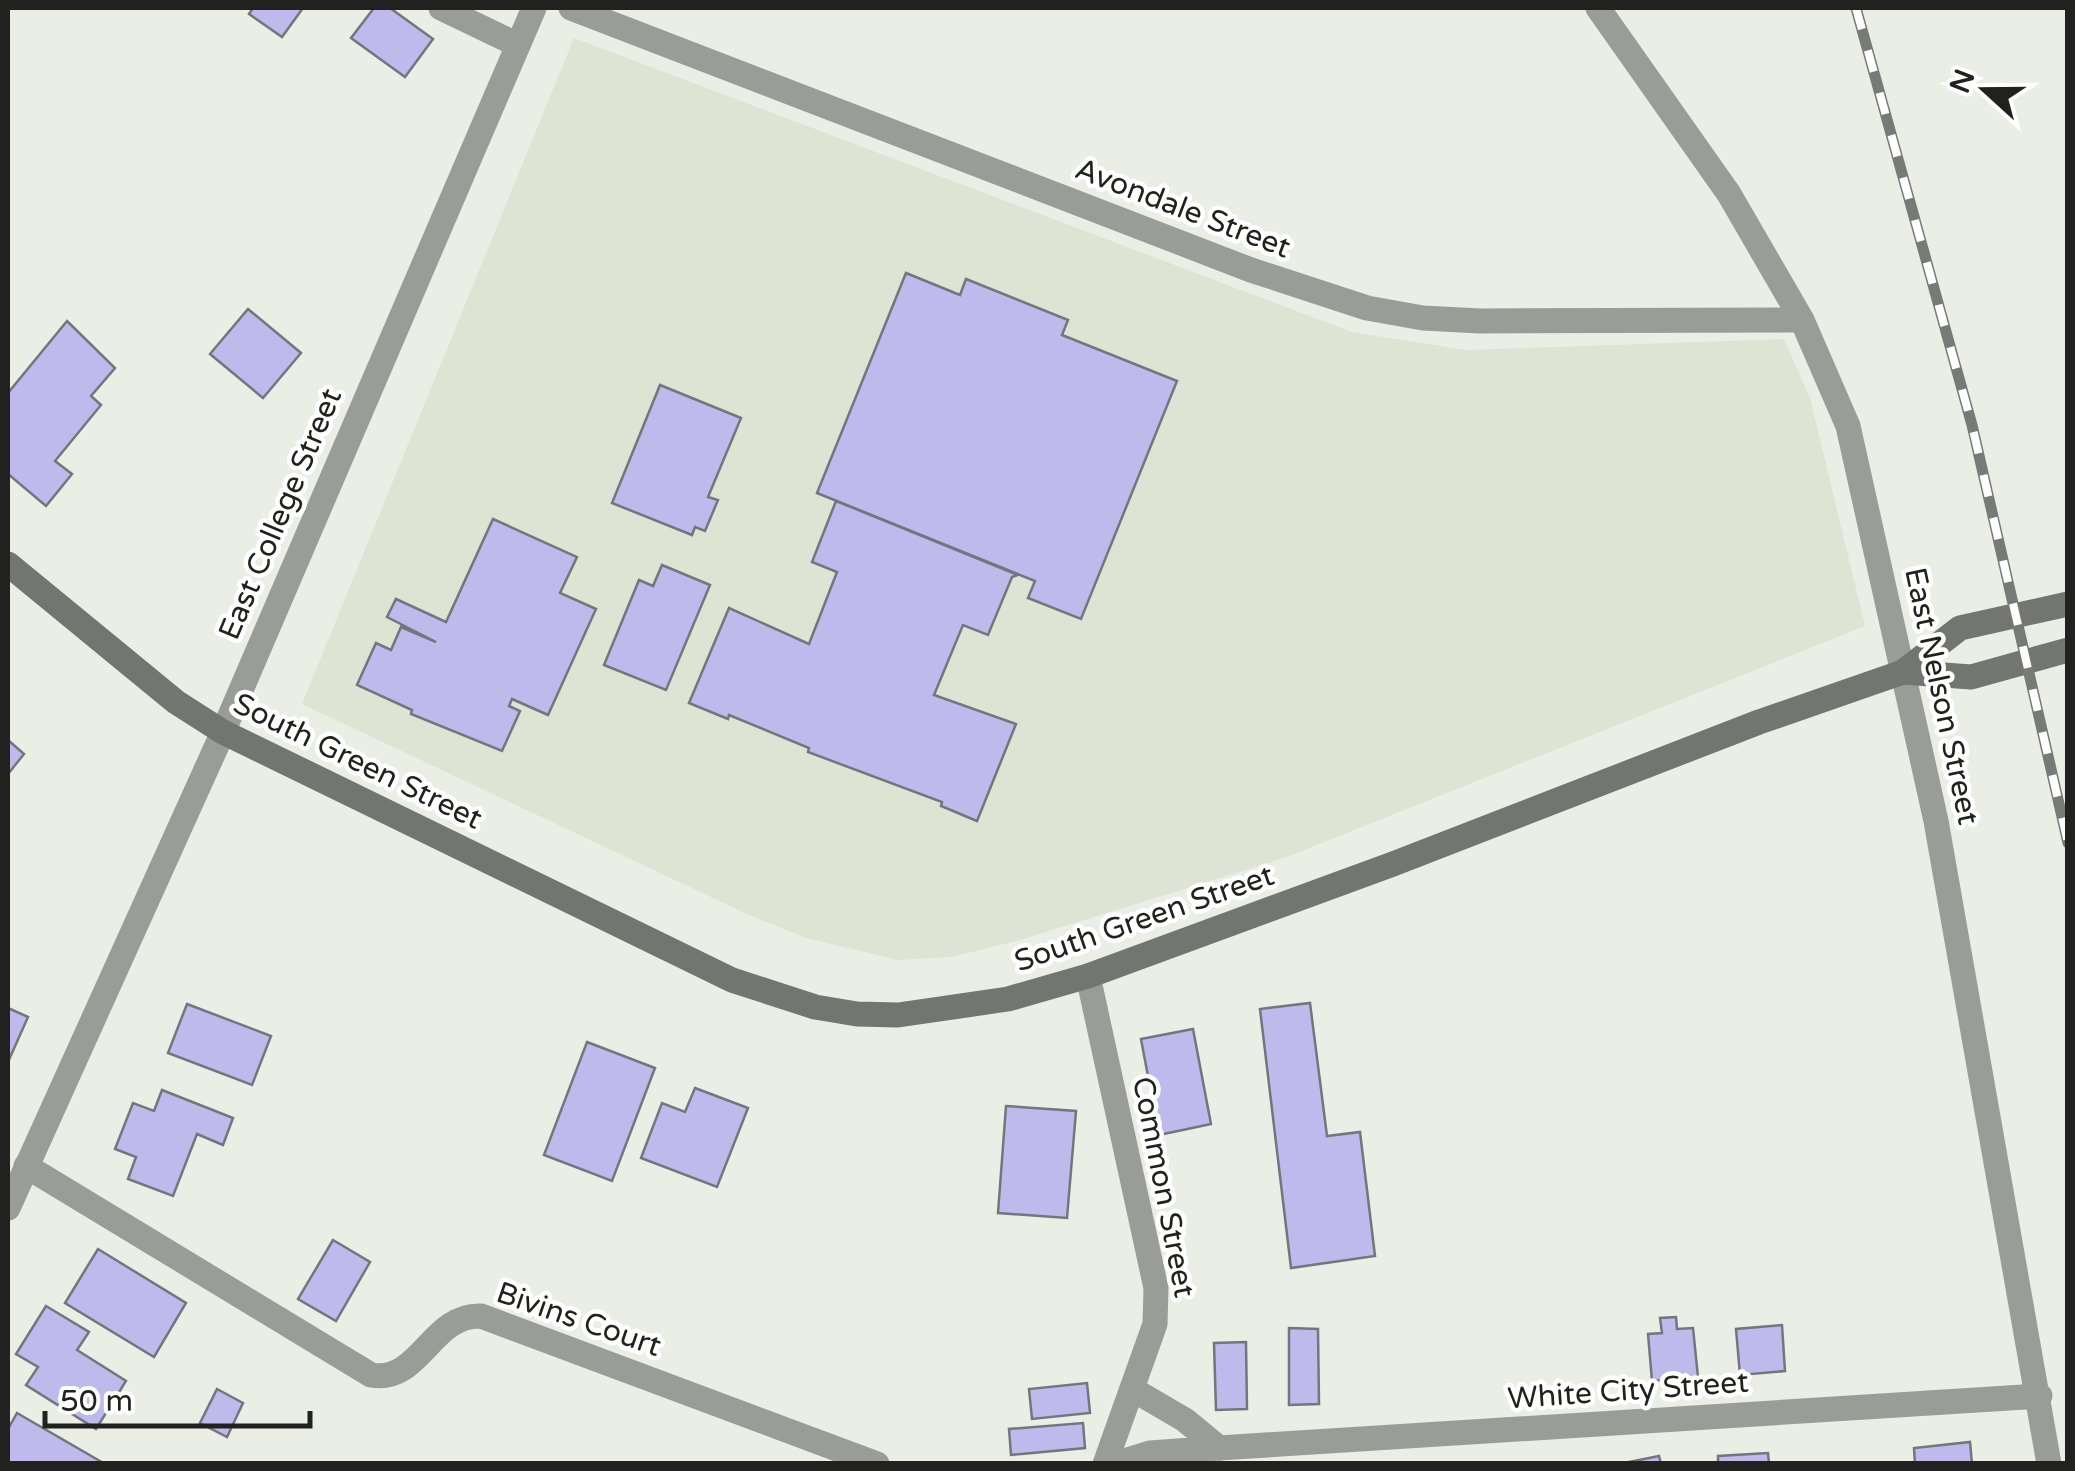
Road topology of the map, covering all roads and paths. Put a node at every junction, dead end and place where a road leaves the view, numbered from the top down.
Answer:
1 (440, 8) edge
2 (534, 8) edge
3 (570, 8) edge
4 (1598, 8) edge
5 (518, 45) junction
6 (1802, 320) junction
7 (8, 564) edge
8 (2068, 604) edge
9 (2068, 650) edge
10 (1902, 672) junction
11 (223, 732) junction
12 (1088, 976) junction
13 (26, 1166) junction
14 (8, 1208) edge
15 (1132, 1389) junction
16 (2040, 1396) junction
17 (1219, 1448) junction
18 (877, 1464) edge
19 (1105, 1464) edge
20 (1115, 1464) edge
21 (2049, 1464) edge

1 - 5 street
2 - 5 street, East College Street
3 - 6 street, Avondale Street
4 - 6 street, East Nelson Street
5 - 11 street, East College Street
6 - 10 street, East Nelson Street
7 - 11 street, South Green Street
8 - 10 street, South Green Street
9 - 10 street, South Green Street
10 - 12 street, South Green Street
10 - 16 street, East Nelson Street
11 - 12 street, South Green Street
11 - 13 street, East College Street
12 - 15 street, Common Street
13 - 14 street, East College Street
13 - 18 street, Bivins Court
15 - 17 street
15 - 19 street, Common Street
16 - 17 street, White City Street
16 - 21 street, East Nelson Street
17 - 20 street, White City Street

